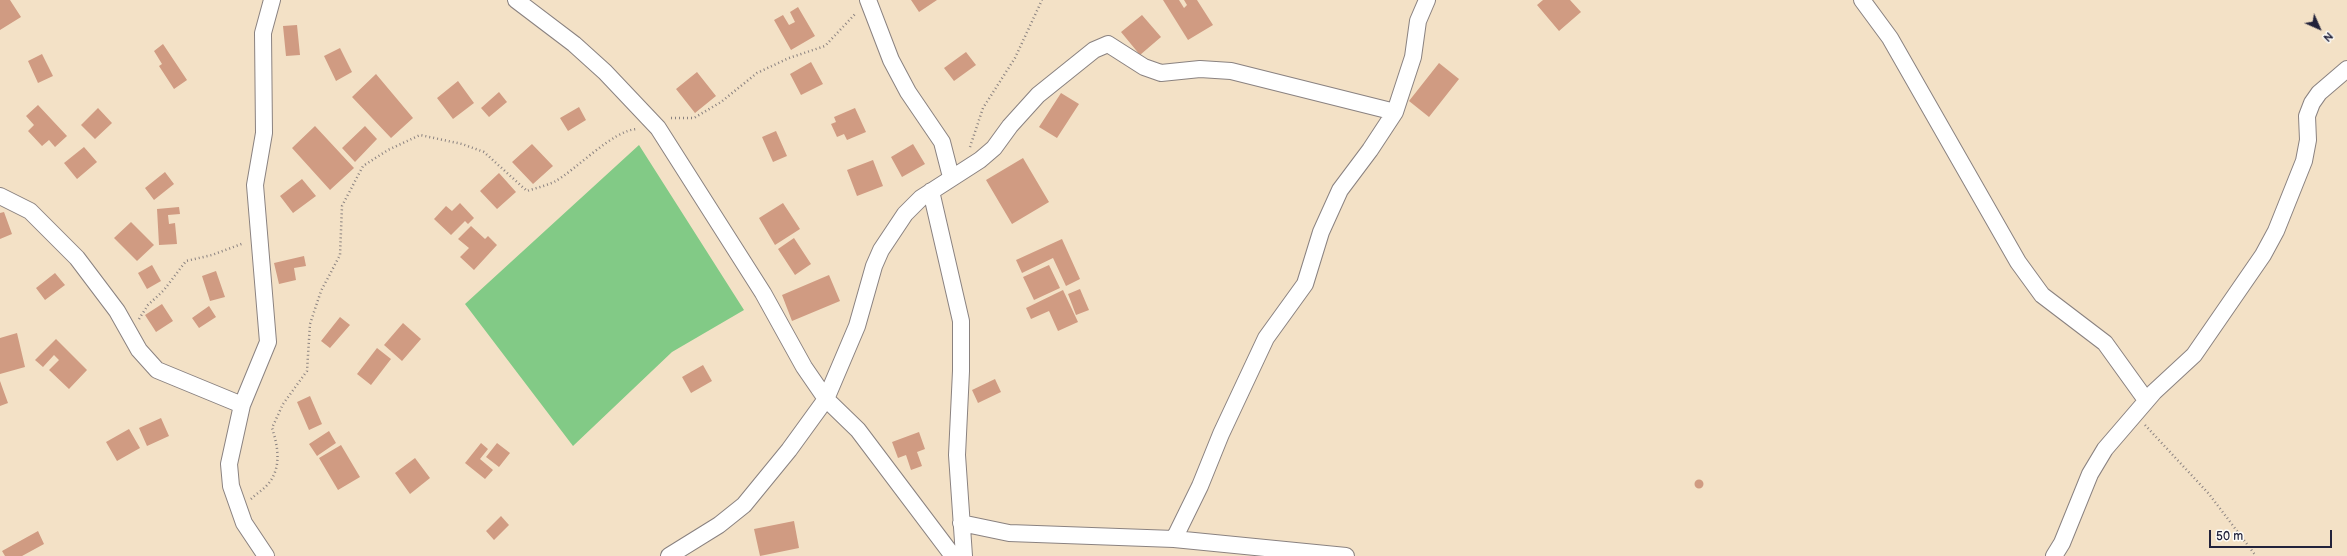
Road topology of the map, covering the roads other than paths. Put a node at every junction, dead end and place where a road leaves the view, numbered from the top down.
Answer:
1 (272, 0) edge
2 (516, 0) edge
3 (1427, 0) edge
4 (1862, 0) edge
5 (863, 6) edge
6 (2347, 69) edge
7 (1395, 112) junction
8 (957, 174) junction
9 (931, 191) junction
10 (0, 196) edge
11 (826, 399) junction
12 (2146, 400) junction
13 (242, 405) junction
14 (961, 523) junction
15 (1174, 540) junction
16 (266, 556) edge
17 (670, 556) edge
18 (953, 556) edge
19 (964, 556) edge
20 (1346, 556) edge
21 (2054, 556) edge

1 - 13 street
2 - 11 street
3 - 7 street
4 - 12 street
5 - 8 street
6 - 12 street
7 - 8 street
7 - 15 street
8 - 9 street
9 - 11 street
9 - 14 street
10 - 13 street
11 - 17 street
11 - 18 street
12 - 21 street
13 - 16 street
14 - 15 street
14 - 19 street
15 - 20 street

